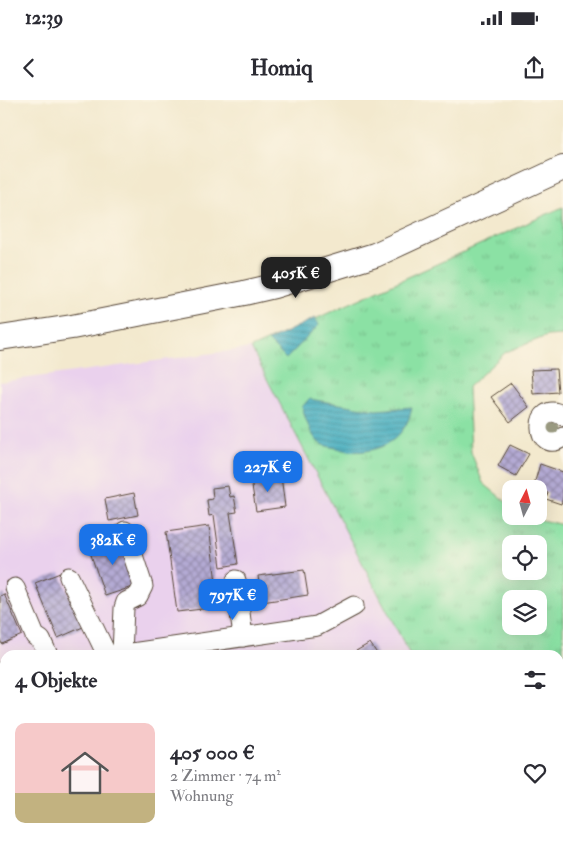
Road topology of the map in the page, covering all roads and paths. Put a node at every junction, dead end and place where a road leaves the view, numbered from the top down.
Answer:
1 (563, 168) edge
2 (0, 338) edge
3 (563, 416) edge
4 (563, 437) edge
5 (125, 531) dead end
6 (69, 577) dead end
7 (236, 580) dead end
8 (15, 588) dead end
9 (354, 606) dead end
10 (243, 637) junction
11 (46, 650) edge
12 (105, 650) edge
13 (122, 650) edge
14 (150, 650) edge

1 - 2 main road
3 - 4 street
5 - 13 street
6 - 12 street
7 - 10 street
8 - 11 street
9 - 10 street
10 - 14 street

